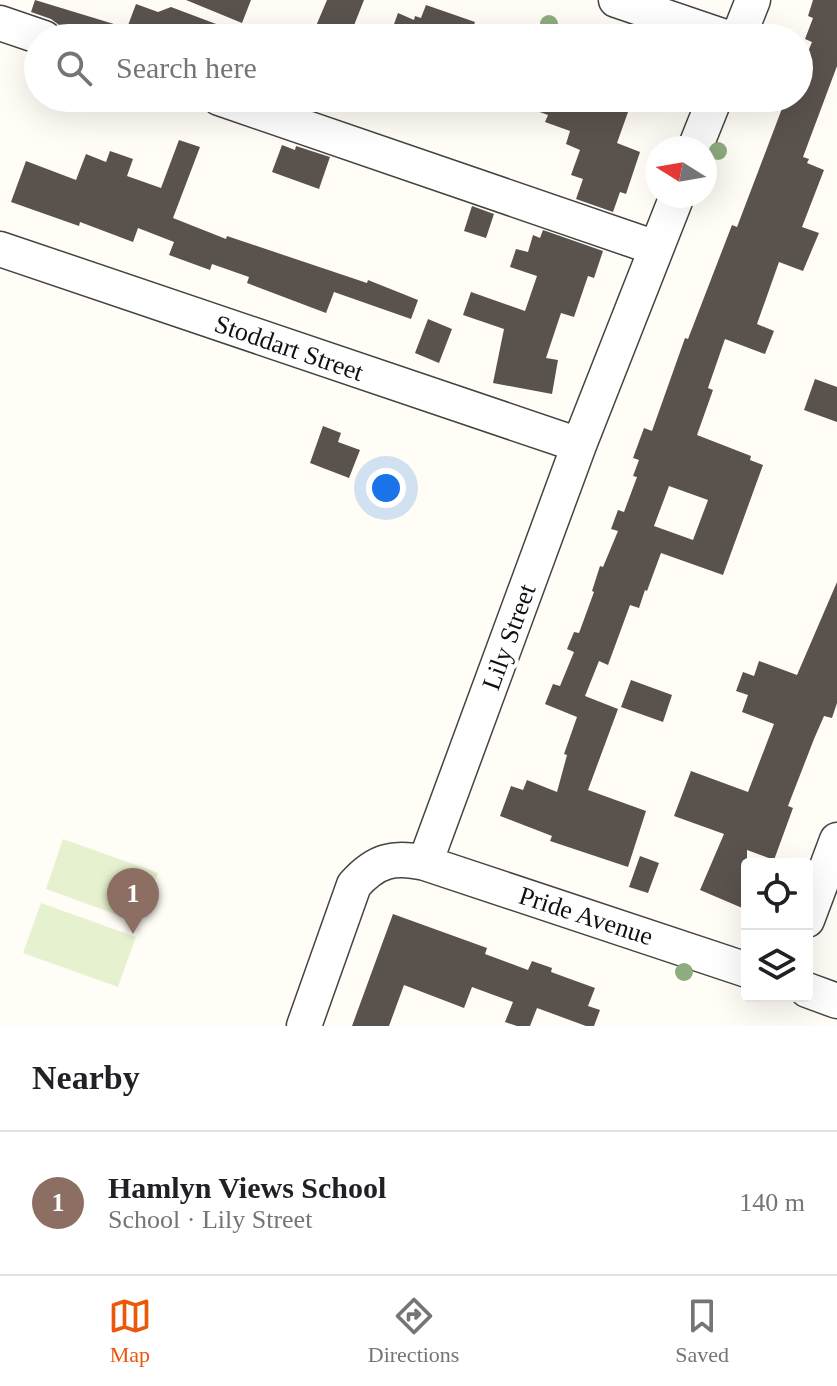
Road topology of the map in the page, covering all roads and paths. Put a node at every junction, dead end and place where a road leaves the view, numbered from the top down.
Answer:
1 (616, 0) edge
2 (753, 0) edge
3 (0, 23) edge
4 (687, 24) edge
5 (744, 24) edge
6 (24, 31) edge
7 (260, 112) edge
8 (709, 112) edge
9 (700, 136) edge
10 (672, 208) edge
11 (656, 248) junction
12 (0, 249) edge
13 (579, 445) junction
14 (837, 840) edge
15 (425, 863) junction
16 (813, 904) edge
17 (741, 968) edge
18 (813, 992) edge
19 (837, 1001) edge
20 (304, 1026) edge

1 - 4 street
2 - 5 street
3 - 6 street
7 - 11 street
8 - 9 street
10 - 11 street, Lily Street
11 - 13 street, Lily Street
12 - 13 street, Stoddart Street
13 - 15 street, Lily Street
14 - 16 street
15 - 17 street, Pride Avenue
15 - 20 street
18 - 19 street

